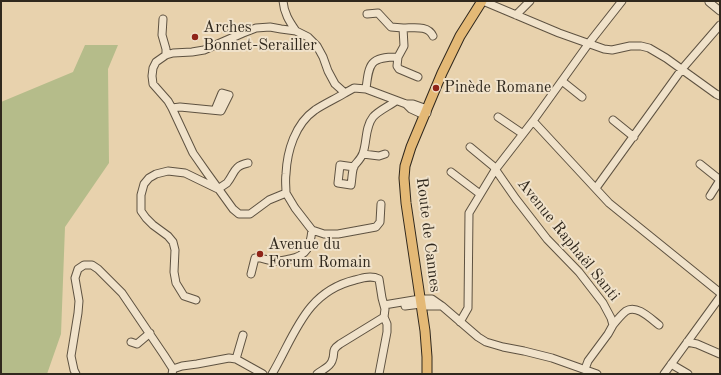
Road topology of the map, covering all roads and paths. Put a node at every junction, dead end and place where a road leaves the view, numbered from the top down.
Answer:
1 (283, 1) edge
2 (482, 1) edge
3 (530, 1) edge
4 (622, 1) edge
5 (709, 2) edge
6 (720, 11) edge
7 (367, 14) dead end
8 (516, 15) junction
9 (163, 19) dead end
10 (720, 25) edge
11 (403, 28) junction
12 (296, 31) junction
13 (433, 36) dead end
14 (589, 43) junction
15 (166, 55) junction
16 (398, 57) junction
17 (682, 69) junction
18 (418, 77) dead end
19 (562, 81) junction
20 (366, 89) junction
21 (345, 92) junction
22 (720, 96) edge
23 (582, 97) dead end
24 (396, 101) junction
25 (172, 108) junction
26 (215, 110) dead end
27 (428, 110) junction
28 (498, 117) dead end
29 (613, 120) dead end
30 (533, 121) junction
31 (523, 134) junction
32 (634, 136) junction
33 (470, 147) dead end
34 (363, 154) junction
35 (385, 154) dead end
36 (248, 163) dead end
37 (700, 164) dead end
38 (354, 167) dead end
39 (495, 170) junction
40 (451, 172) dead end
41 (720, 180) edge
42 (596, 188) junction
43 (218, 189) junction
44 (286, 193) junction
45 (480, 194) junction
46 (710, 196) dead end
47 (381, 204) dead end
48 (312, 230) junction
49 (251, 274) dead end
50 (720, 294) edge
51 (196, 300) dead end
52 (423, 302) junction
53 (385, 307) junction
54 (384, 317) junction
55 (460, 322) junction
56 (612, 324) junction
57 (659, 326) dead end
58 (150, 333) junction
59 (243, 335) dead end
60 (131, 342) dead end
61 (688, 342) junction
62 (720, 354) edge
63 (236, 358) junction
64 (671, 364) junction
65 (585, 369) junction
66 (173, 371) edge
67 (76, 374) edge
68 (264, 374) edge
69 (272, 374) edge
70 (317, 374) edge
71 (379, 374) edge
72 (427, 374) edge
73 (431, 374) edge
74 (597, 374) edge
75 (664, 374) edge
76 (688, 374) edge

1 - 12 street
2 - 8 street
2 - 27 main road, Route de Cannes
3 - 8 street
4 - 14 street
5 - 6 street
7 - 11 street
8 - 14 street
9 - 15 street
10 - 17 street
11 - 13 street
11 - 16 street
12 - 15 street
12 - 21 street
14 - 17 street
14 - 19 street
15 - 25 street
16 - 18 street
16 - 20 street
17 - 22 street
17 - 32 street
19 - 23 street
19 - 30 street
20 - 21 street
20 - 24 street
21 - 44 street
24 - 27 street
24 - 34 street
25 - 26 street
25 - 43 street
27 - 52 main road, Route de Cannes
27 - 52 main road, Route de Cannes
28 - 31 street
29 - 32 street
30 - 31 street
30 - 42 street
31 - 39 street
32 - 42 street
33 - 39 street, Avenue Raphaël Santi
34 - 35 street
34 - 38 street
36 - 43 street
37 - 41 street
39 - 45 street
39 - 56 street, Avenue Raphaël Santi
40 - 45 street
41 - 46 street
42 - 50 street
43 - 44 street
43 - 51 street
44 - 48 street
45 - 55 street
47 - 48 street
48 - 49 street
50 - 61 street
52 - 53 street
52 - 55 street
52 - 72 main road, Route de Cannes
52 - 73 main road, Route de Cannes
53 - 54 street
53 - 69 street
54 - 70 street
54 - 71 street
55 - 65 street
56 - 57 street
56 - 65 street, Avenue Raphaël Santi
58 - 60 street
58 - 66 street
58 - 67 street
59 - 63 street
61 - 62 street
61 - 64 street
63 - 66 street
63 - 68 street
64 - 75 street
64 - 76 street
65 - 74 street

